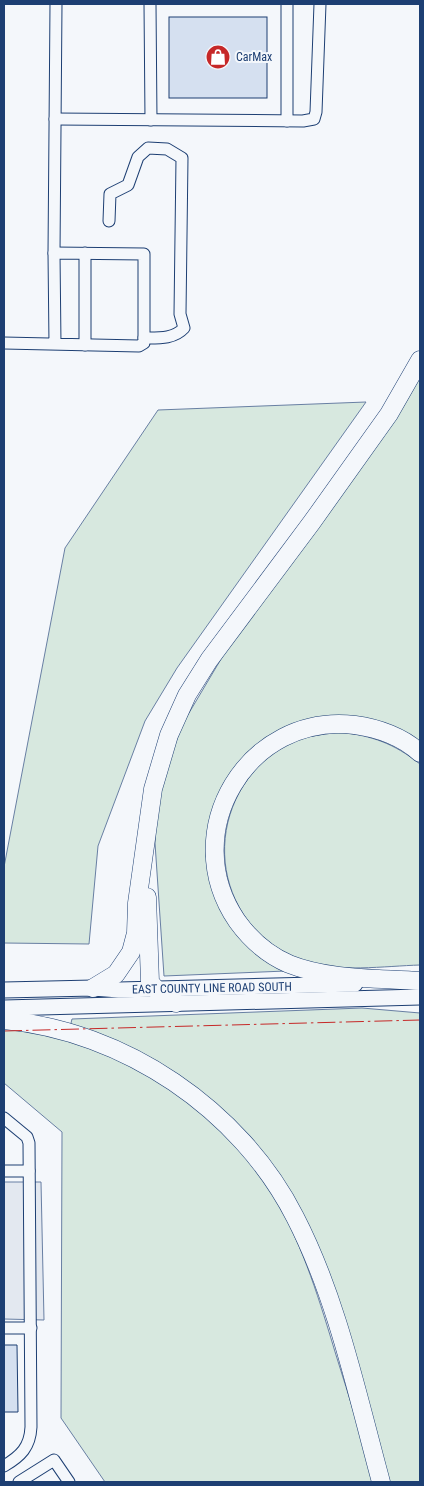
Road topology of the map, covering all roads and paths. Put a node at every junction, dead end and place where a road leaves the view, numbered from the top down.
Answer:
1 (56, 4) edge
2 (150, 4) edge
3 (287, 4) edge
4 (320, 4) edge
5 (55, 119) junction
6 (151, 120) junction
7 (286, 121) junction
8 (109, 221) dead end
9 (54, 252) junction
10 (85, 253) junction
11 (144, 338) junction
12 (4, 344) edge
13 (56, 344) junction
14 (85, 345) junction
15 (420, 360) edge
16 (420, 753) edge
17 (144, 849) junction
18 (420, 981) edge
19 (94, 988) junction
20 (154, 989) junction
21 (4, 990) edge
22 (420, 997) edge
23 (176, 1003) junction
24 (4, 1008) edge
25 (4, 1020) edge
26 (4, 1118) edge
27 (4, 1171) edge
28 (30, 1171) junction
29 (4, 1328) edge
30 (31, 1328) junction
31 (4, 1466) edge
32 (19, 1482) edge
33 (69, 1482) edge
34 (381, 1482) edge

1 - 5 lane
2 - 6 lane
3 - 7 lane
4 - 7 lane
5 - 6 lane
5 - 9 lane
6 - 7 lane
8 - 11 lane
9 - 10 lane
9 - 13 lane
10 - 11 lane
10 - 14 lane
11 - 14 lane
12 - 13 lane
13 - 14 lane
15 - 17 highway
16 - 18 highway
17 - 19 highway
17 - 20 highway
18 - 20 main road, EAST COUNTY LINE ROAD SOUTH
19 - 20 main road, EAST COUNTY LINE ROAD SOUTH
19 - 21 main road, EAST COUNTY LINE ROAD SOUTH
20 - 23 highway
22 - 23 main road, EAST COUNTY LINE ROAD SOUTH
23 - 24 main road, EAST COUNTY LINE ROAD SOUTH
25 - 34 highway
26 - 28 lane
27 - 28 lane
28 - 30 lane
29 - 30 lane
30 - 31 lane
32 - 33 lane

